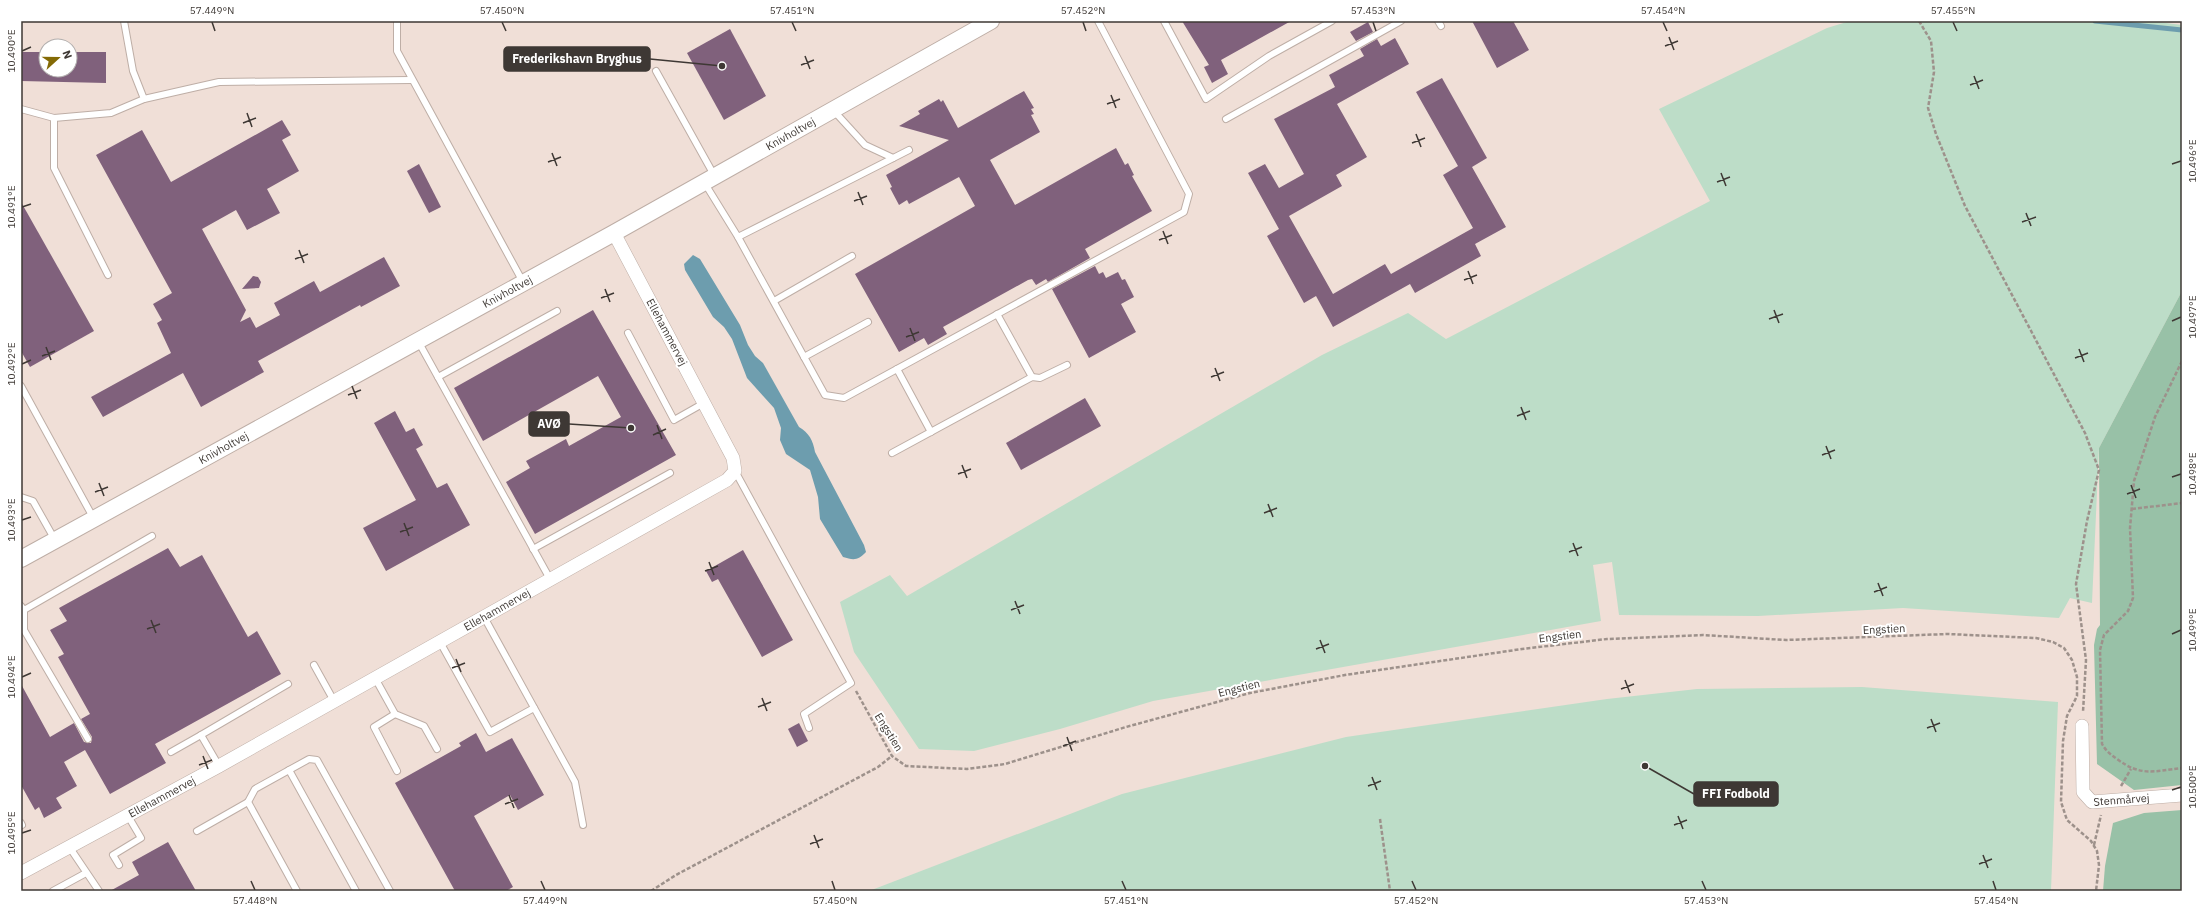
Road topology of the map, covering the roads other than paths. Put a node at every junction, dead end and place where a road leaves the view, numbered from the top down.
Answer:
1 (124, 21) edge
2 (397, 21) edge
3 (991, 21) edge
4 (1098, 21) edge
5 (1164, 21) edge
6 (1332, 21) edge
7 (1401, 21) edge
8 (974, 25) edge
9 (656, 71) dead end
10 (411, 80) junction
11 (144, 99) junction
12 (21, 109) edge
13 (833, 110) junction
14 (54, 118) junction
15 (1226, 118) dead end
16 (909, 150) dead end
17 (893, 158) junction
18 (710, 179) junction
19 (614, 232) junction
20 (738, 237) junction
21 (852, 256) dead end
22 (108, 275) dead end
23 (523, 282) junction
24 (774, 301) junction
25 (557, 311) dead end
26 (997, 314) junction
27 (868, 322) dead end
28 (628, 333) dead end
29 (418, 341) junction
30 (804, 357) junction
31 (1067, 365) dead end
32 (897, 369) junction
33 (438, 377) junction
34 (1032, 378) junction
35 (21, 386) edge
36 (704, 403) junction
37 (931, 432) junction
38 (892, 453) dead end
39 (735, 471) junction
40 (670, 473) dead end
41 (21, 497) edge
42 (94, 519) junction
43 (152, 536) dead end
44 (55, 540) junction
45 (533, 549) junction
46 (21, 559) edge
47 (550, 579) junction
48 (22, 608) edge
49 (484, 617) junction
50 (440, 642) junction
51 (314, 665) dead end
52 (375, 678) junction
53 (288, 684) dead end
54 (334, 701) junction
55 (534, 708) junction
56 (395, 714) junction
57 (2082, 726) road end
58 (808, 728) dead end
59 (201, 735) junction
60 (88, 739) dead end
61 (437, 749) dead end
62 (171, 752) dead end
63 (218, 766) junction
64 (289, 770) junction
65 (397, 771) dead end
66 (2182, 796) edge
67 (248, 802) junction
68 (128, 816) junction
69 (583, 825) dead end
70 (197, 831) dead end
71 (70, 848) junction
72 (119, 865) dead end
73 (21, 873) edge
74 (86, 873) junction
75 (53, 891) edge
76 (99, 891) edge
77 (297, 891) edge
78 (356, 891) edge
79 (390, 891) edge

1 - 11 lane
2 - 10 lane
3 - 8 street, Knivholtvej
4 - 26 lane
5 - 6 lane
7 - 15 lane
8 - 13 street, Knivholtvej
9 - 18 lane
10 - 11 lane
10 - 23 lane
11 - 14 lane
12 - 14 lane
13 - 17 lane
13 - 18 street, Knivholtvej
14 - 22 lane
16 - 17 lane
17 - 20 lane
18 - 19 street, Knivholtvej
18 - 20 lane
19 - 23 street, Knivholtvej
19 - 36 street, Ellehammervej
20 - 24 lane
21 - 24 lane
23 - 29 street, Knivholtvej
24 - 30 lane
25 - 33 lane
26 - 32 lane
26 - 34 lane
27 - 30 lane
28 - 36 lane
29 - 33 lane
29 - 42 street, Knivholtvej
30 - 32 lane
31 - 34 lane
32 - 37 lane
33 - 45 lane
34 - 37 lane
35 - 42 lane
36 - 39 street, Ellehammervej
37 - 38 lane
39 - 47 street, Ellehammervej
39 - 58 lane
40 - 45 lane
41 - 44 lane
42 - 44 street, Knivholtvej
43 - 48 lane
44 - 46 street, Knivholtvej
45 - 47 lane
47 - 49 street, Ellehammervej
48 - 60 lane
49 - 50 street, Ellehammervej
49 - 55 lane
50 - 52 street, Ellehammervej
50 - 55 lane
51 - 54 lane
52 - 54 street, Ellehammervej
52 - 56 lane
53 - 59 lane
54 - 63 street, Ellehammervej
55 - 69 lane
56 - 61 lane
56 - 65 lane
57 - 66 street, Stenmårvej
59 - 62 lane
59 - 63 lane
63 - 68 street, Ellehammervej
64 - 67 lane
64 - 78 lane
64 - 79 lane
67 - 70 lane
67 - 77 lane
68 - 71 street, Ellehammervej
68 - 72 lane
71 - 73 street, Ellehammervej
71 - 74 lane
74 - 75 lane
74 - 76 lane

